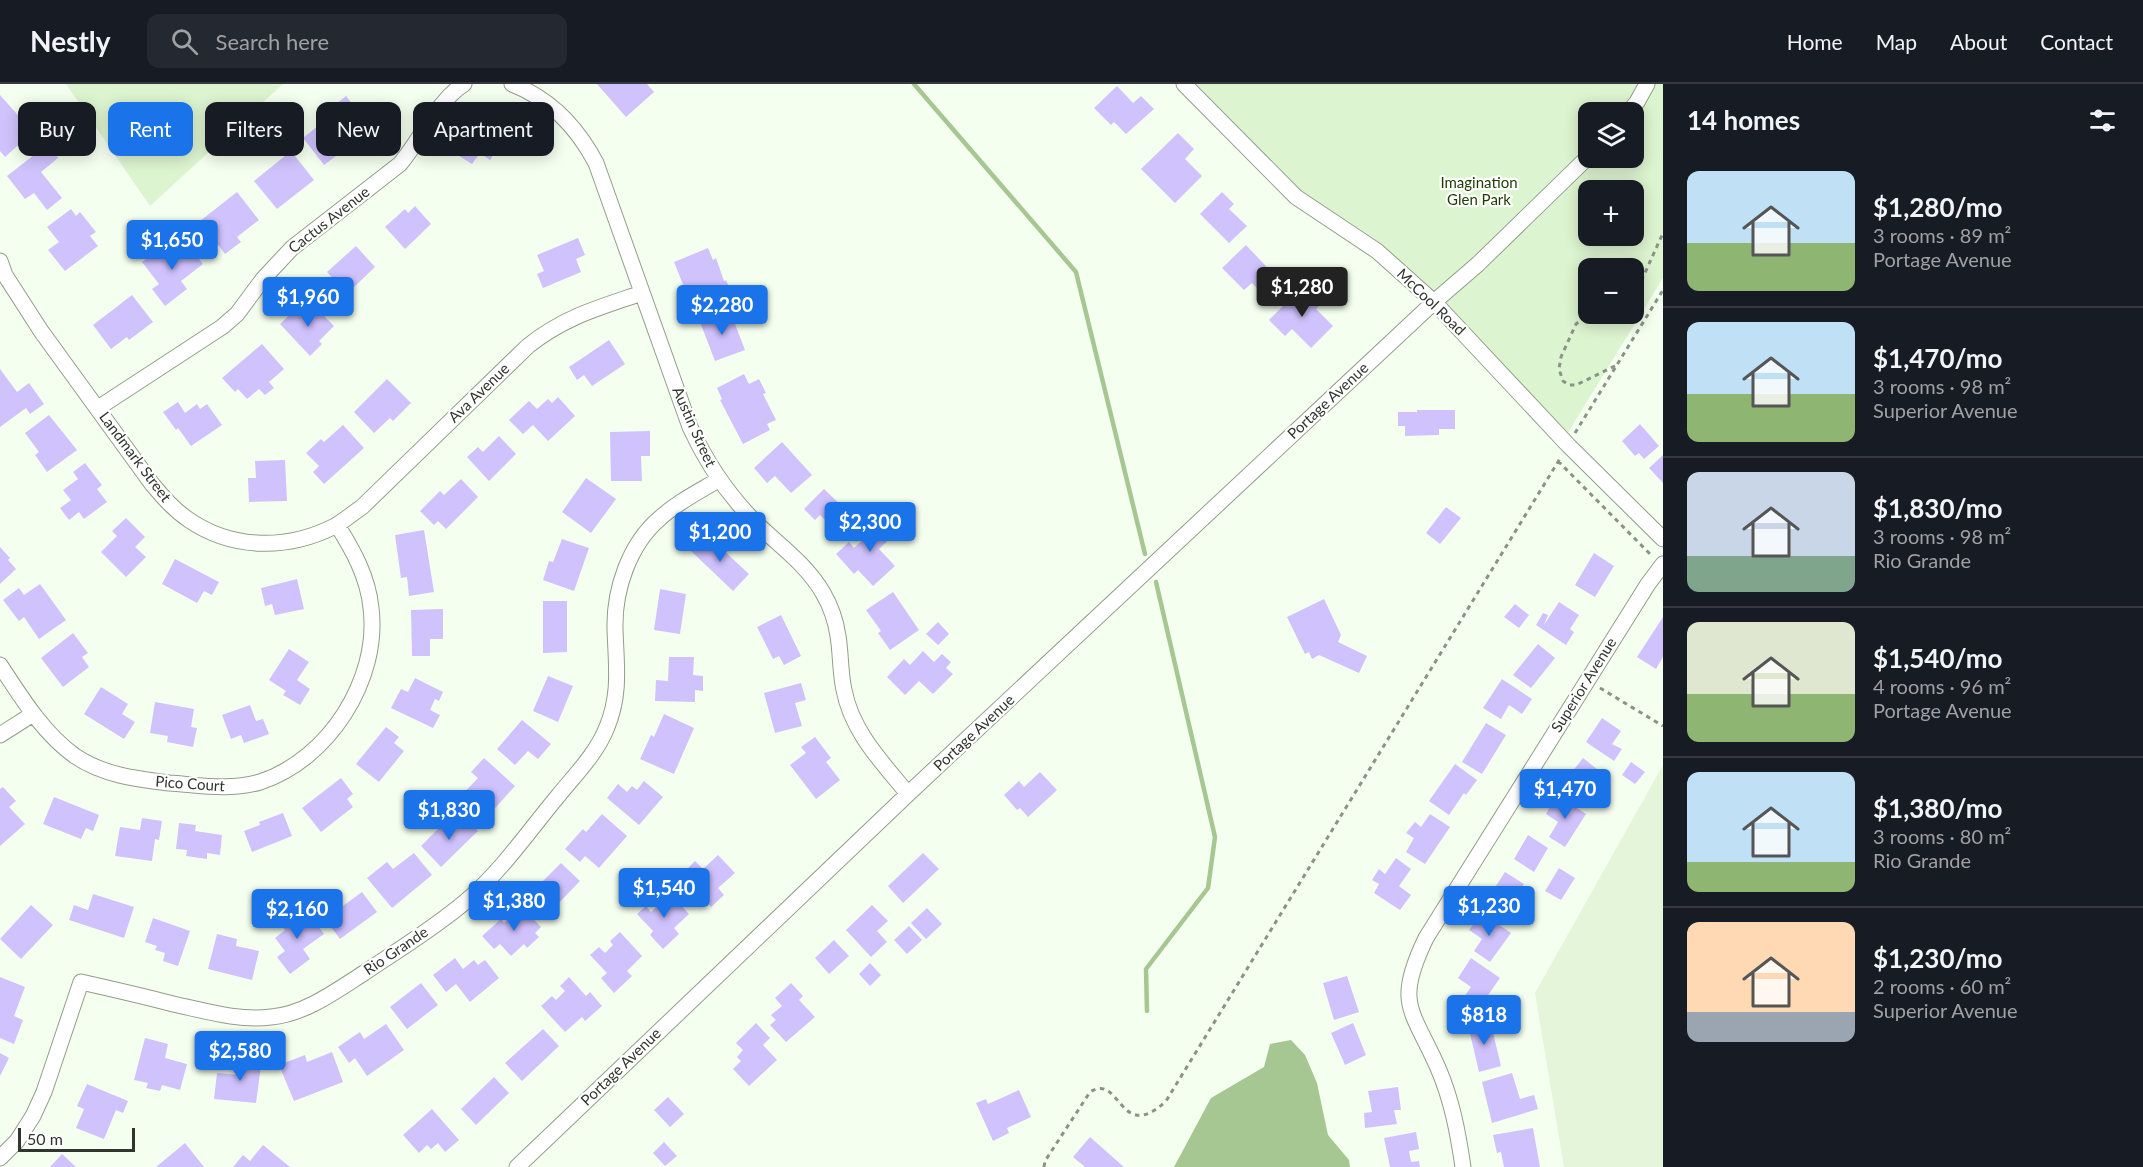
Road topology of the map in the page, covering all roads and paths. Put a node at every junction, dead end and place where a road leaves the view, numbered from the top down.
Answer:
1 (464, 84) edge
2 (512, 84) edge
3 (1184, 84) edge
4 (1647, 84) edge
5 (1638, 102) edge
6 (1578, 167) edge
7 (1663, 233) edge
8 (0, 261) edge
9 (1644, 275) edge
10 (1663, 290) edge
11 (642, 293) junction
12 (1434, 302) junction
13 (1578, 322) edge
14 (1617, 365) junction
15 (98, 408) junction
16 (1568, 445) junction
17 (1558, 461) junction
18 (718, 480) junction
19 (337, 525) junction
20 (1663, 539) edge
21 (1662, 565) edge
22 (0, 665) edge
23 (1600, 688) dead end
24 (33, 714) junction
25 (1663, 726) edge
26 (0, 735) edge
27 (908, 794) junction
28 (0, 1158) edge
29 (517, 1167) edge
30 (1044, 1167) edge
31 (1463, 1167) edge

1 - 15 street, Cactus Avenue
2 - 11 street, Austin Street
3 - 12 street, McCool Road
4 - 5 street
6 - 12 street, Portage Avenue
7 - 9 path
8 - 15 street, Landmark Street
10 - 14 path
11 - 18 street, Austin Street
11 - 19 street, Ava Avenue
12 - 16 street, McCool Road
12 - 27 street, Portage Avenue
13 - 14 path
14 - 16 path
15 - 19 street, Landmark Street
16 - 17 path
16 - 20 street, McCool Road
17 - 21 path
17 - 30 path
18 - 27 street, Austin Street
18 - 28 street, Rio Grande
19 - 24 street, Pico Court
21 - 31 street, Superior Avenue
22 - 24 street, Pico Court
23 - 25 path
24 - 26 street
27 - 29 street, Portage Avenue

